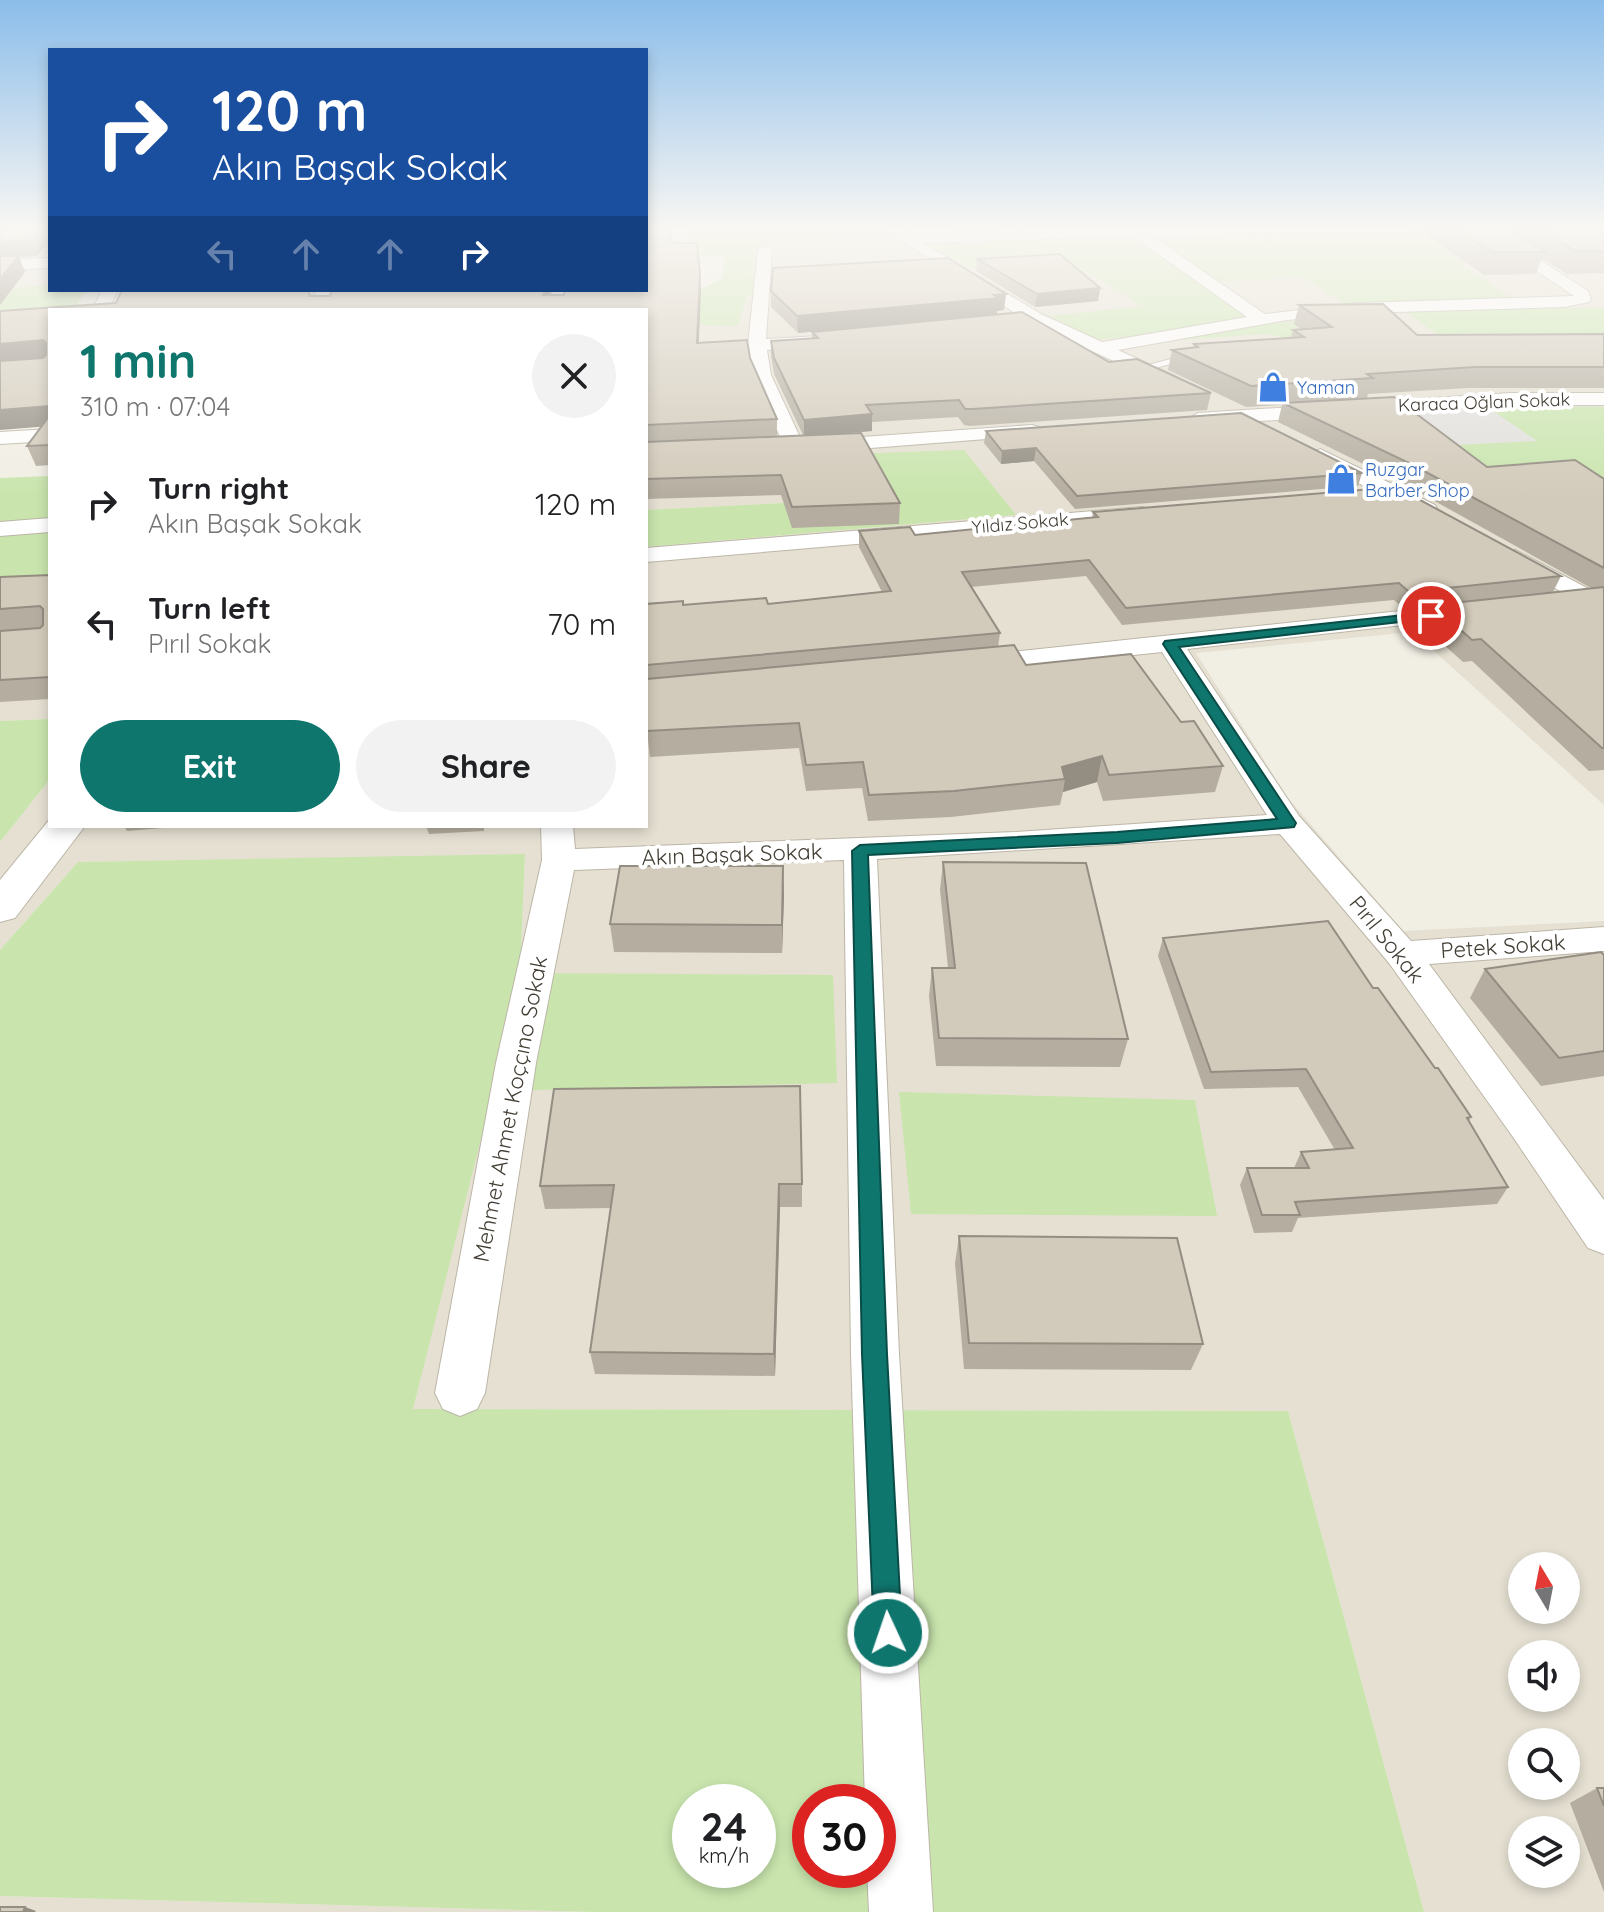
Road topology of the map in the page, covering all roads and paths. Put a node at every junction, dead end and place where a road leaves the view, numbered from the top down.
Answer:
1 (759, 318) edge
2 (1033, 318) edge
3 (1035, 318) edge
4 (1259, 318) edge
5 (1005, 321) edge
6 (840, 339) edge
7 (757, 345) junction
8 (1100, 348) junction
9 (1209, 354) edge
10 (1142, 368) junction
11 (1180, 386) edge
12 (1206, 398) edge
13 (1604, 399) edge
14 (1241, 416) junction
15 (1178, 421) edge
16 (1050, 430) edge
17 (48, 435) edge
18 (0, 438) edge
19 (795, 448) junction
20 (765, 449) edge
21 (1395, 492) junction
22 (1353, 496) edge
23 (1168, 512) edge
24 (1449, 521) edge
25 (48, 525) edge
26 (0, 529) edge
27 (1489, 543) edge
28 (648, 555) edge
29 (1597, 603) edge
30 (1542, 604) edge
31 (1494, 609) edge
32 (1170, 644) junction
33 (942, 667) edge
34 (1288, 823) junction
35 (63, 828) edge
36 (558, 843) edge
37 (860, 851) junction
38 (0, 908) edge
39 (1604, 939) edge
40 (1402, 954) junction
41 (1604, 1235) edge
42 (460, 1393) dead end
43 (901, 1912) edge

1 - 7 street
2 - 5 street
3 - 8 street
4 - 8 street
6 - 7 street
7 - 19 street
8 - 10 street
9 - 10 lane
10 - 11 street
12 - 14 street
13 - 14 street, Karaca Oğlan Sokak
14 - 15 street, Karaca Oğlan Sokak
14 - 21 street
16 - 19 street
17 - 18 street
19 - 20 street
21 - 22 street
21 - 24 street
23 - 28 street, Yıldız Sokak
25 - 26 street
27 - 29 street
29 - 30 street
31 - 32 street
32 - 33 street
32 - 34 street, Pırıl Sokak
34 - 37 street, Akın Başak Sokak
34 - 40 street, Pırıl Sokak
35 - 38 street
36 - 37 street, Akın Başak Sokak
36 - 42 street, Mehmet Ahmet Koççıno Sokak
37 - 43 street
39 - 40 street, Petek Sokak
40 - 41 street, Pırıl Sokak

